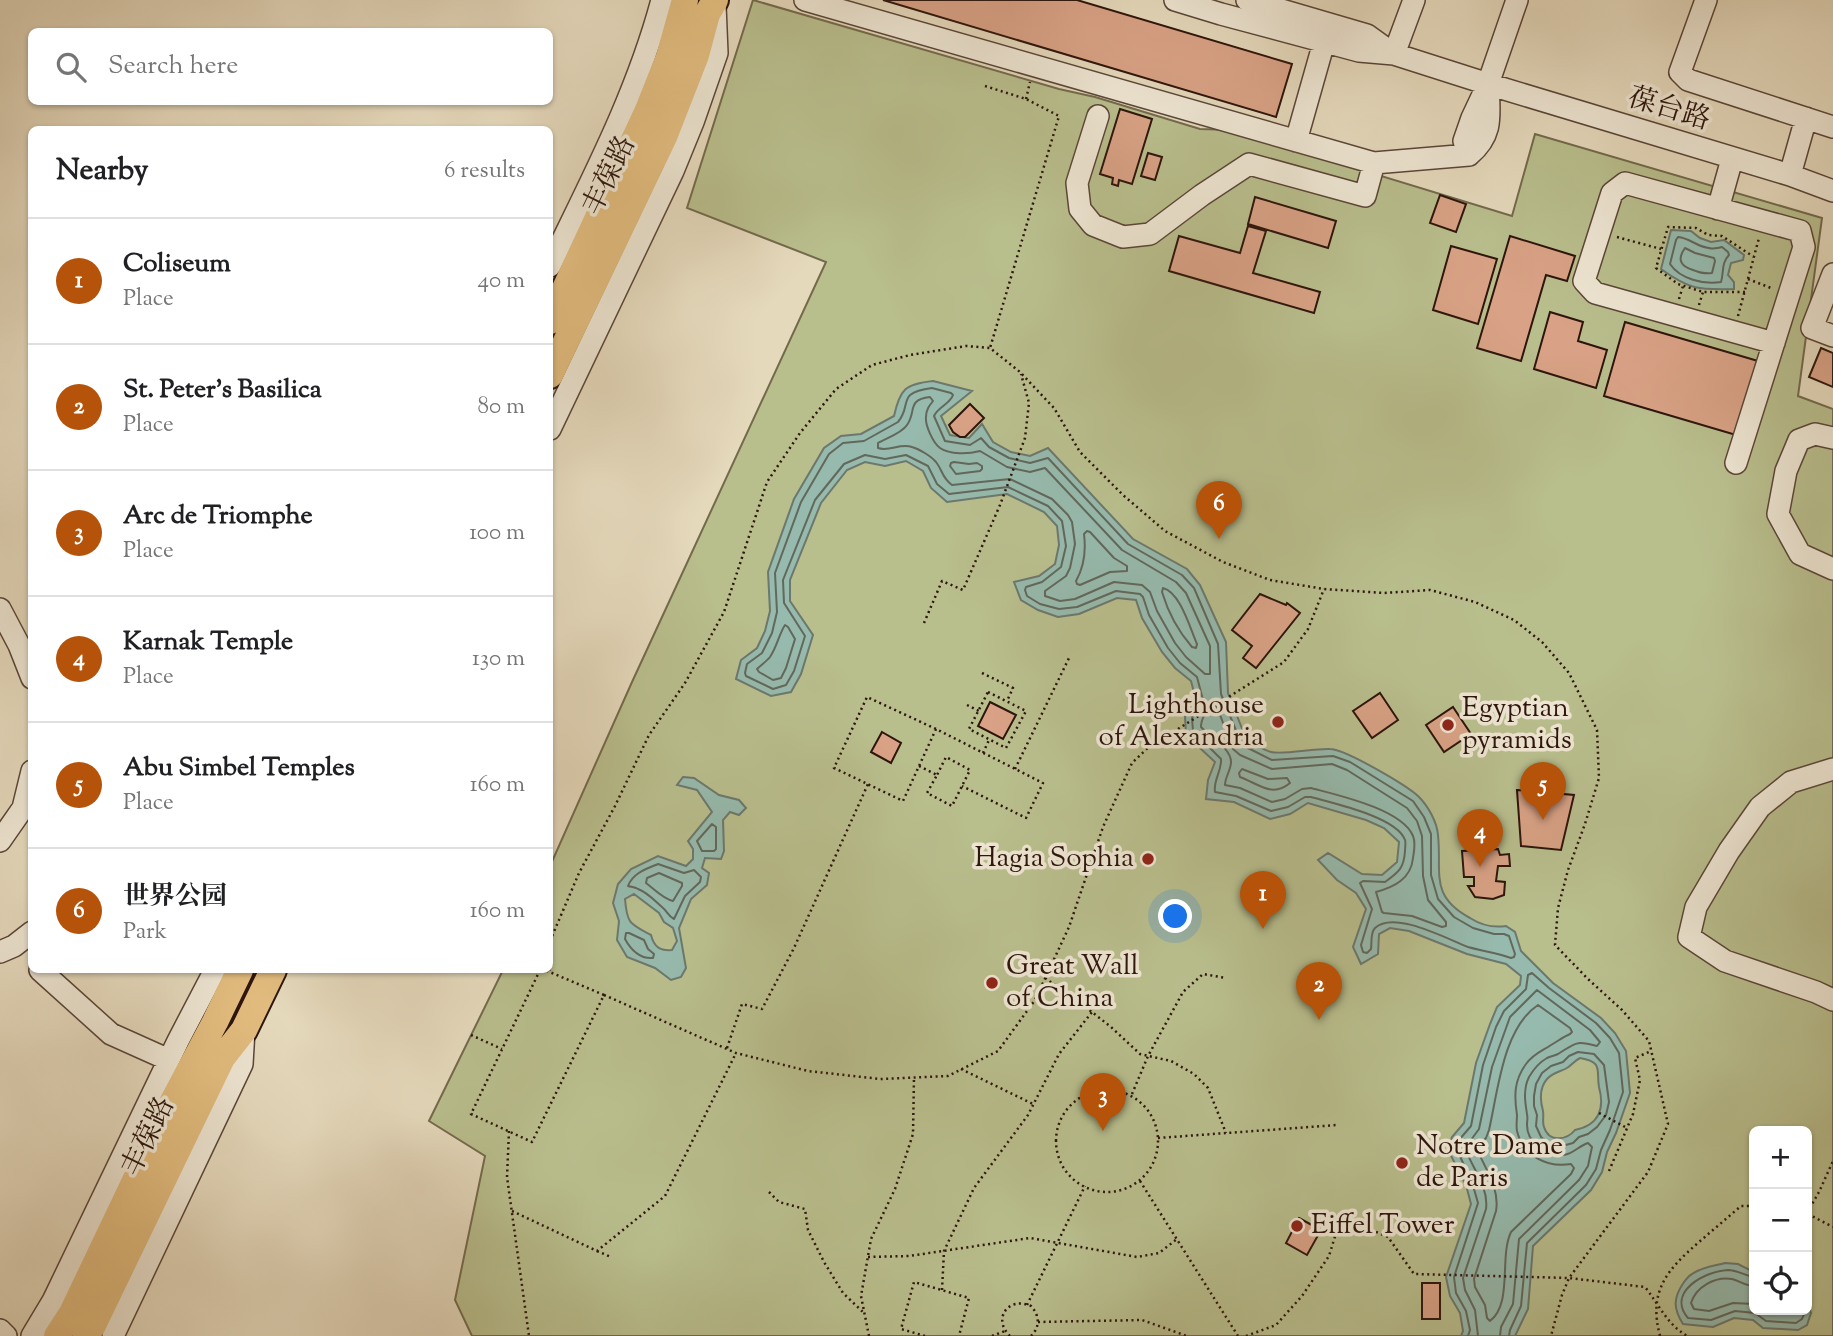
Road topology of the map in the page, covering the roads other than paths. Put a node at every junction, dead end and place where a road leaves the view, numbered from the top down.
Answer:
1 (662, 0) edge
2 (685, 0) edge
3 (1175, 0) edge
4 (1247, 0) edge
5 (1414, 0) edge
6 (1517, 0) edge
7 (1706, 0) edge
8 (715, 1) edge
9 (814, 1) edge
10 (1324, 42) junction
11 (1394, 54) junction
12 (1488, 85) junction
13 (1098, 116) dead end
14 (1806, 118) junction
15 (1833, 127) edge
16 (1296, 141) junction
17 (1732, 159) junction
18 (1374, 163) junction
19 (1790, 175) junction
20 (1833, 191) edge
21 (1718, 209) junction
22 (553, 260) edge
23 (1832, 279) edge
24 (553, 315) edge
25 (1833, 336) edge
26 (1774, 343) junction
27 (553, 369) edge
28 (553, 423) edge
29 (1833, 438) edge
30 (1736, 463) dead end
31 (1833, 569) edge
32 (0, 609) edge
33 (28, 668) edge
34 (1833, 769) edge
35 (28, 787) edge
36 (25, 822) edge
37 (0, 841) edge
38 (28, 935) edge
39 (7, 949) edge
40 (28, 960) edge
41 (43, 973) edge
42 (213, 973) edge
43 (239, 973) edge
44 (272, 973) edge
45 (1833, 1000) edge
46 (244, 1030) junction
47 (169, 1060) junction
48 (0, 1330) edge
49 (6, 1336) edge
50 (32, 1336) edge
51 (57, 1336) edge
52 (86, 1336) edge
53 (113, 1336) edge

1 - 22 street
2 - 24 main road, 丰葆路
3 - 10 street, 葆台路
4 - 11 street, 葆台路
5 - 11 street
6 - 12 street
7 - 14 street
8 - 27 main road, 丰葆路
8 - 28 street
9 - 16 street
10 - 11 street, 葆台路
10 - 16 street
11 - 12 street, 葆台路
12 - 17 street, 葆台路
12 - 18 street
13 - 18 street
14 - 15 street
14 - 19 street
16 - 18 street
17 - 19 street, 葆台路
17 - 21 street
19 - 20 street, 葆台路
21 - 26 street
21 - 26 street
23 - 25 street
26 - 30 street
29 - 31 street
32 - 33 street
34 - 45 street
35 - 36 street
36 - 37 street
38 - 39 street
39 - 40 street
41 - 47 street
42 - 47 street
43 - 51 main road, 丰葆路
44 - 46 main road, 丰葆路
46 - 52 main road, 丰葆路
46 - 53 street
47 - 50 street
48 - 49 street

